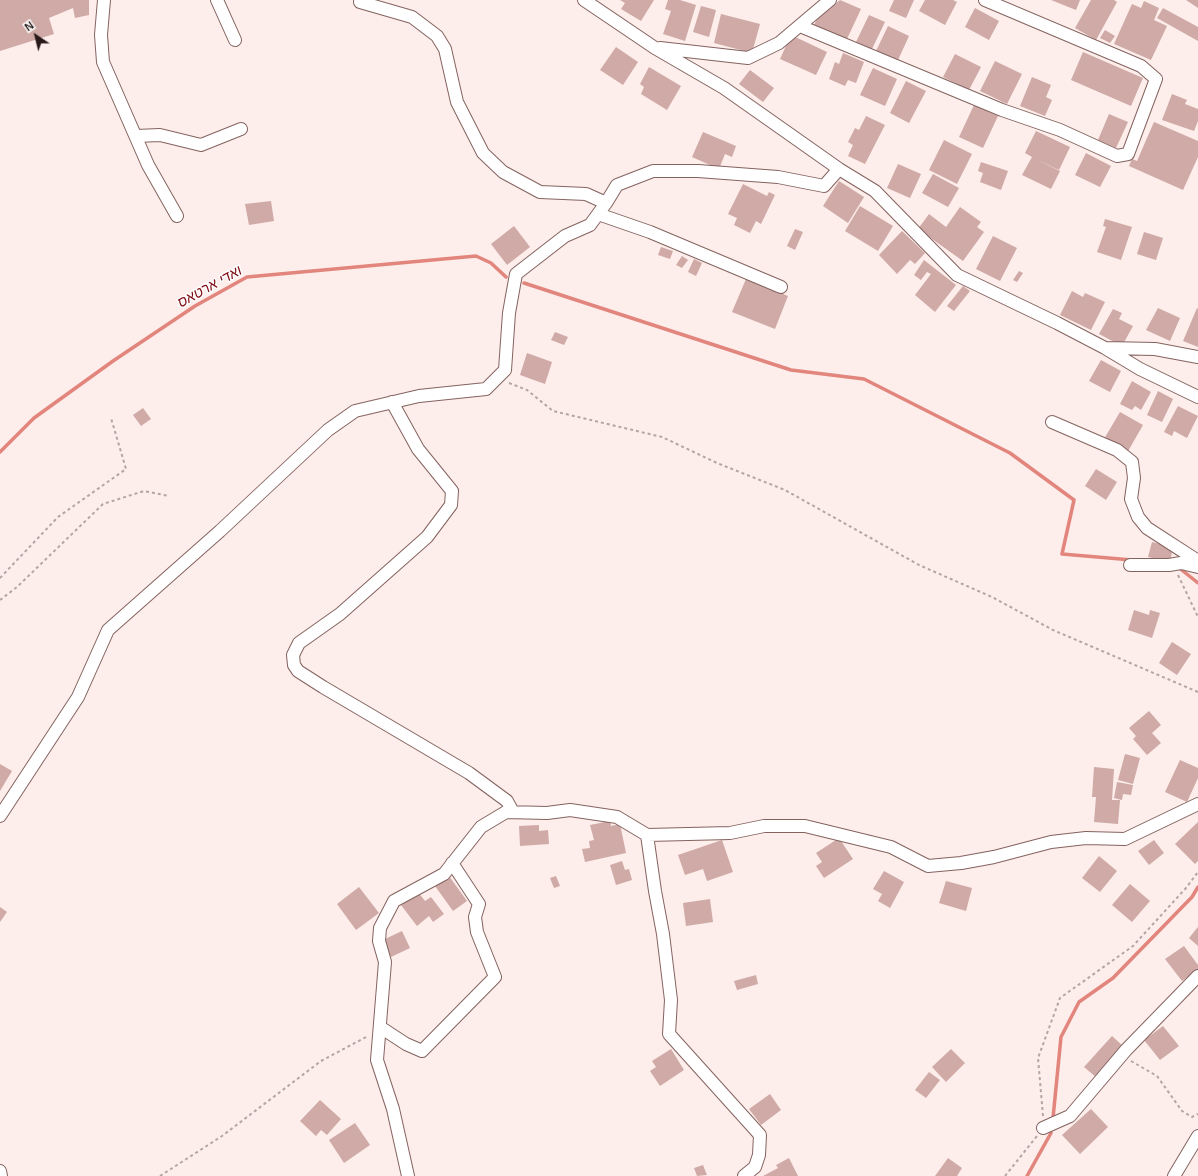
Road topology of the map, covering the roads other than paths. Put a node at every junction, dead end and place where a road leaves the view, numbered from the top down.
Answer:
1 (104, 0) edge
2 (218, 0) edge
3 (584, 0) edge
4 (830, 0) edge
5 (985, 0) edge
6 (360, 2) dead end
7 (800, 26) junction
8 (235, 40) dead end
9 (655, 48) junction
10 (242, 129) dead end
11 (136, 136) junction
12 (840, 169) junction
13 (606, 203) junction
14 (598, 214) junction
15 (177, 216) dead end
16 (781, 287) dead end
17 (1105, 348) junction
18 (1198, 357) edge
19 (1198, 397) edge
20 (392, 402) junction
21 (1052, 422) dead end
22 (1198, 561) edge
23 (1130, 565) dead end
24 (1198, 567) edge
25 (1198, 804) edge
26 (513, 812) junction
27 (0, 816) edge
28 (647, 835) junction
29 (452, 862) junction
30 (1198, 976) edge
31 (380, 1027) junction
32 (1043, 1128) road end
33 (1198, 1136) edge
34 (0, 1171) edge
35 (1, 1176) edge
36 (408, 1176) edge
37 (744, 1176) edge
38 (1174, 1176) edge

1 - 11 street
2 - 8 street
3 - 9 street
4 - 7 street
5 - 7 street
6 - 13 street
7 - 9 street
9 - 12 street
10 - 11 street
11 - 15 street
12 - 13 street
12 - 17 street
13 - 14 street
14 - 16 street
14 - 20 street
17 - 18 street
17 - 19 street
20 - 26 street
20 - 27 street
21 - 22 street
23 - 24 street
25 - 28 street
26 - 28 street
26 - 29 street
28 - 37 street
29 - 31 street
29 - 31 street
30 - 32 street
31 - 36 street
33 - 38 street
34 - 35 street

